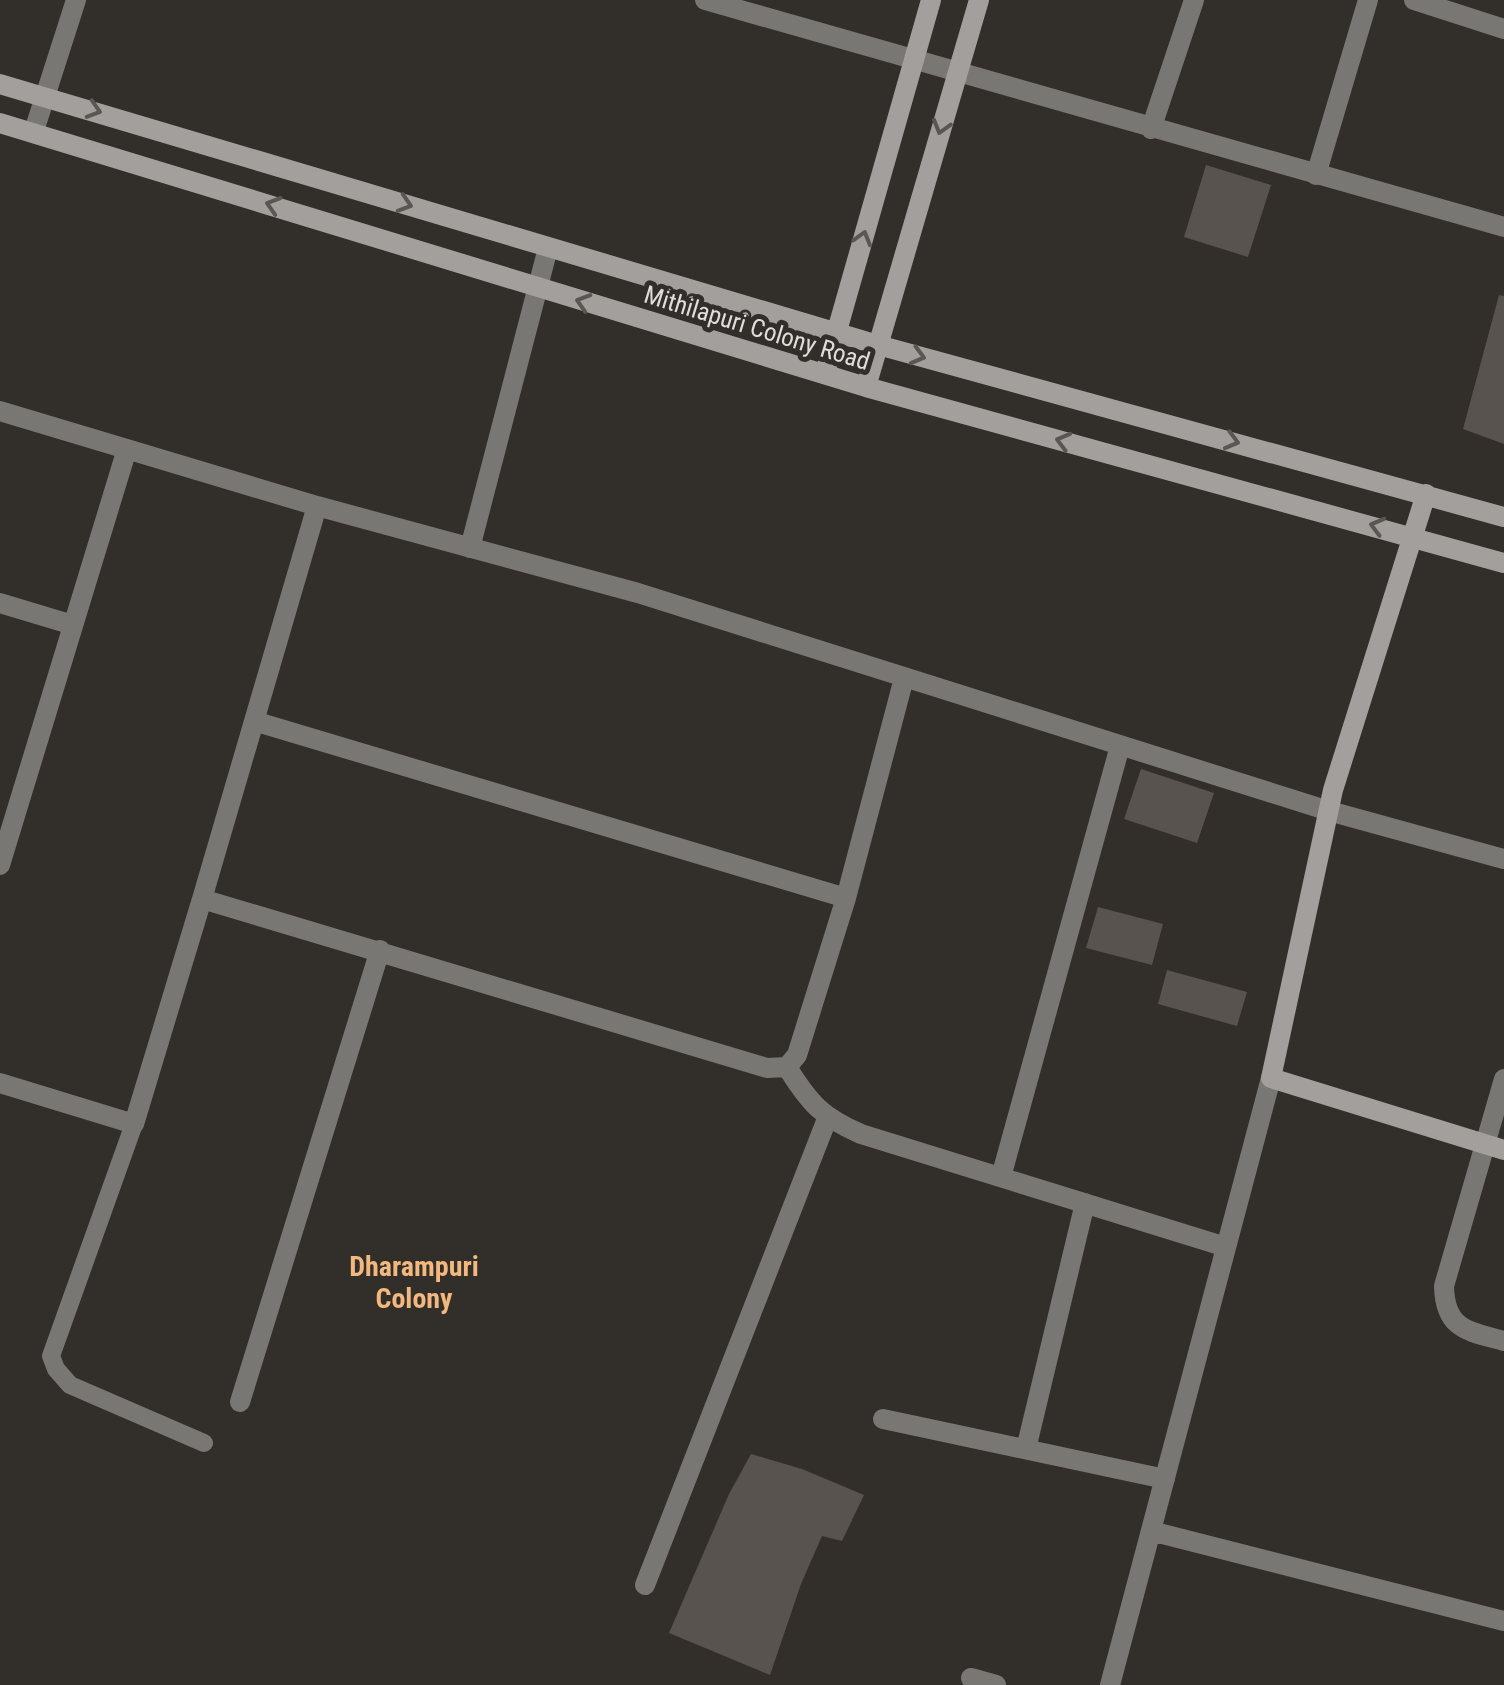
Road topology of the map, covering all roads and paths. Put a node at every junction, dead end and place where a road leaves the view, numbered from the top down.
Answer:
1 (76, 0) edge
2 (705, 0) edge
3 (931, 0) edge
4 (979, 0) edge
5 (1194, 0) edge
6 (1368, 0) edge
7 (1414, 0) edge
8 (1504, 29) edge
9 (914, 62) junction
10 (956, 74) junction
11 (0, 84) edge
12 (46, 96) junction
13 (0, 123) edge
14 (1151, 129) junction
15 (34, 131) junction
16 (1316, 175) junction
17 (1504, 227) edge
18 (548, 248) junction
19 (537, 288) junction
20 (837, 332) junction
21 (878, 345) junction
22 (825, 373) junction
23 (866, 387) junction
24 (0, 411) edge
25 (127, 449) junction
26 (1426, 494) junction
27 (317, 506) junction
28 (1504, 516) edge
29 (1412, 536) junction
30 (470, 548) junction
31 (1504, 564) edge
32 (0, 604) edge
33 (74, 625) junction
34 (904, 678) junction
35 (254, 722) junction
36 (1120, 746) junction
37 (8, 807) edge
38 (1329, 811) junction
39 (1504, 859) edge
40 (0, 865) edge
41 (846, 898) junction
42 (202, 900) junction
43 (380, 950) junction
44 (788, 1067) junction
45 (1270, 1078) junction
46 (1504, 1079) edge
47 (0, 1083) edge
48 (828, 1119) junction
49 (134, 1124) junction
50 (1495, 1147) edge
51 (1000, 1177) junction
52 (1084, 1204) junction
53 (1226, 1247) junction
54 (1504, 1341) edge
55 (240, 1402) dead end
56 (883, 1419) dead end
57 (204, 1443) dead end
58 (1026, 1449) junction
59 (1164, 1479) junction
60 (1151, 1531) junction
61 (645, 1584) dead end
62 (1504, 1621) edge
63 (971, 1678) dead end
64 (996, 1685) edge
65 (1110, 1685) edge

1 - 12 street
2 - 9 street
3 - 9 street
4 - 10 street
5 - 14 street
6 - 16 street
7 - 8 street
9 - 10 street
20 -> 9 street
10 - 14 street
10 -> 21 street
11 - 12 street, Mithilapuri Colony Road
12 - 15 street
12 -> 18 street, Mithilapuri Colony Road
13 - 15 street, Mithilapuri Colony Road
14 - 16 street
19 -> 15 street, Mithilapuri Colony Road
16 - 17 street
18 - 19 street
18 - 20 street, Mithilapuri Colony Road
22 -> 19 street, Mithilapuri Colony Road
19 - 30 street
20 - 21 street, Mithilapuri Colony Road
20 - 22 street
21 - 23 street
21 -> 26 street, Mithilapuri Colony Road
22 - 23 street, Mithilapuri Colony Road
29 -> 23 street, Mithilapuri Colony Road
24 - 25 street
25 - 27 street
25 - 33 street
26 - 28 street, Mithilapuri Colony Road
26 - 29 street
27 - 30 street
27 - 35 street
29 - 31 street, Mithilapuri Colony Road
29 - 38 street
30 - 34 street
32 - 33 street
33 - 37 street
34 - 36 street
34 - 41 street
35 - 41 street
35 - 42 street
36 - 38 street
36 - 51 street
37 - 40 street
38 - 39 street
38 - 45 street
41 - 44 street
42 - 43 street
42 - 49 street
43 - 44 street
43 - 55 street
44 - 48 street
45 - 50 street
45 - 53 street
46 - 50 street
47 - 49 street
48 - 51 street
48 - 61 street
49 - 57 lane
50 - 54 street
51 - 52 street
52 - 53 street
52 - 58 street
53 - 59 street
56 - 58 street
58 - 59 street
59 - 60 street
60 - 62 street
60 - 65 street
63 - 64 street

